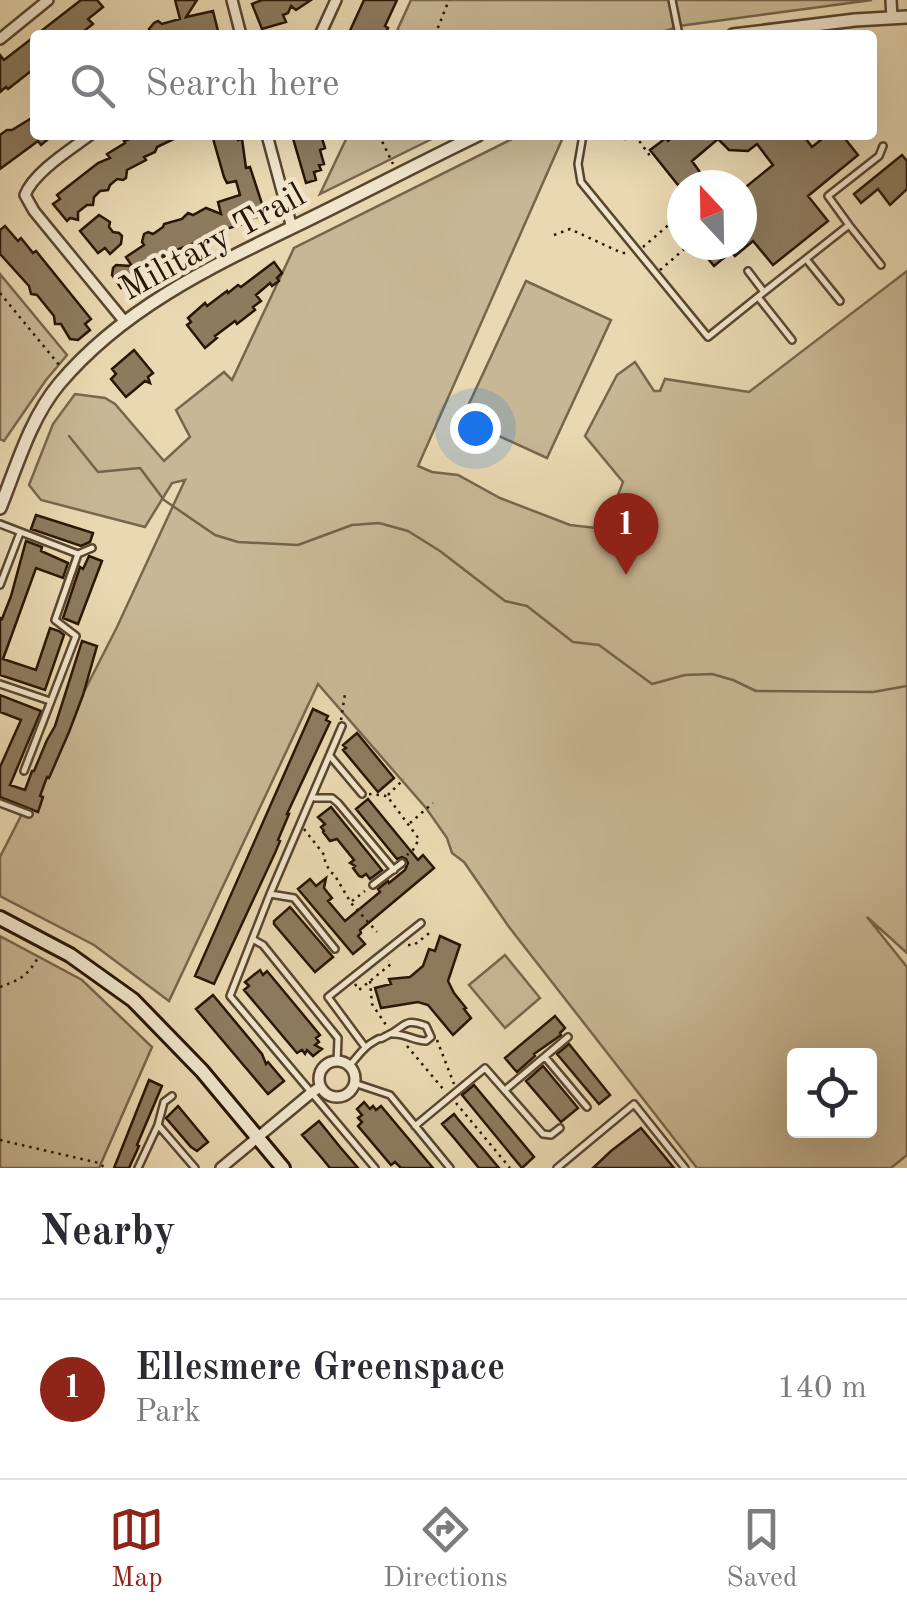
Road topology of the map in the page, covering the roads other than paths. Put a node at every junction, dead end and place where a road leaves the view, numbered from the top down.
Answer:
1 (48, 0) edge
2 (232, 0) edge
3 (336, 0) edge
4 (672, 0) edge
5 (891, 0) edge
6 (892, 18) junction
7 (907, 18) edge
8 (240, 30) edge
9 (322, 30) edge
10 (678, 30) edge
11 (780, 30) edge
12 (0, 38) edge
13 (84, 140) edge
14 (268, 140) edge
15 (468, 140) edge
16 (583, 140) edge
17 (883, 146) dead end
18 (850, 225) junction
19 (292, 228) junction
20 (806, 259) junction
21 (881, 266) dead end
22 (748, 271) dead end
23 (764, 292) junction
24 (758, 297) junction
25 (840, 301) dead end
26 (126, 322) junction
27 (792, 340) dead end
28 (0, 508) edge
29 (0, 524) edge
30 (20, 533) junction
31 (92, 548) dead end
32 (78, 554) junction
33 (0, 586) edge
34 (0, 684) edge
35 (50, 701) junction
36 (342, 726) road end
37 (330, 756) junction
38 (24, 771) dead end
39 (362, 794) road end
40 (314, 798) junction
41 (0, 803) edge
42 (29, 814) dead end
43 (402, 863) road end
44 (394, 870) junction
45 (373, 885) road end
46 (270, 894) junction
47 (0, 918) edge
48 (421, 923) dead end
49 (254, 940) junction
50 (335, 948) dead end
51 (393, 1034) junction
52 (568, 1037) dead end
53 (365, 1047) junction
54 (545, 1056) junction
55 (336, 1062) junction
56 (349, 1066) junction
57 (354, 1083) junction
58 (316, 1090) junction
59 (505, 1090) junction
60 (172, 1096) dead end
61 (588, 1106) dead end
62 (158, 1125) junction
63 (415, 1126) junction
64 (560, 1128) dead end
65 (259, 1138) junction
66 (138, 1168) edge
67 (195, 1168) edge
68 (221, 1168) edge
69 (284, 1168) edge
70 (375, 1168) edge
71 (450, 1168) edge
72 (558, 1168) edge
73 (685, 1168) edge

1 - 12 street
2 - 8 street
3 - 9 street
4 - 10 lane
5 - 6 street
6 - 7 street
6 - 11 street
13 - 26 street
14 - 19 street
15 - 19 street, Military Trail
16 - 24 lane
17 - 18 lane
18 - 20 lane
18 - 21 lane
19 - 26 street, Military Trail
20 - 23 lane
20 - 25 lane
22 - 23 lane
23 - 24 lane
24 - 27 lane
26 - 28 street, Military Trail
29 - 30 lane
30 - 32 lane
30 - 33 lane
31 - 32 lane
32 - 35 lane
34 - 35 lane
35 - 38 lane
36 - 37 lane
37 - 39 lane
37 - 40 lane
40 - 44 lane
40 - 46 lane
41 - 42 lane
43 - 44 lane
44 - 45 lane
46 - 49 lane
46 - 50 lane
47 - 65 main road
48 - 53 lane
49 - 55 lane
49 - 58 lane
51 - 51 lane
51 - 53 lane
52 - 54 lane
53 - 56 lane
54 - 59 lane
54 - 61 lane
55 - 56 street
55 - 58 street
56 - 57 street
57 - 58 street
57 - 63 lane
58 - 65 street
58 - 70 lane
59 - 63 lane
59 - 64 lane
60 - 62 lane
62 - 66 lane
62 - 67 lane
63 - 71 lane
65 - 68 street
65 - 69 main road
72 - 73 lane

